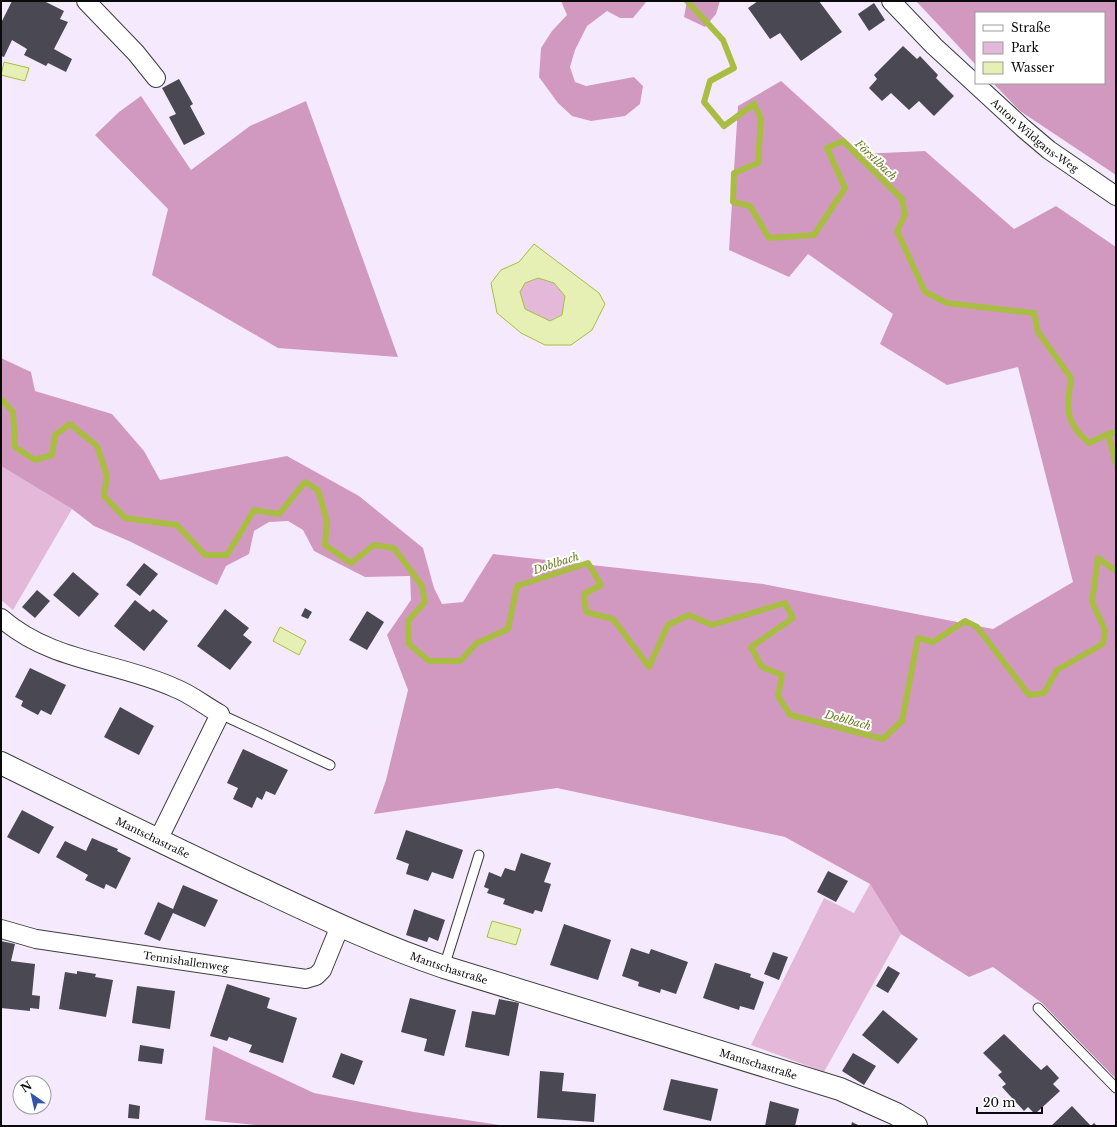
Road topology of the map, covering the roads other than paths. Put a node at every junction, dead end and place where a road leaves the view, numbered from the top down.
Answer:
1 (86, 1) edge
2 (892, 1) edge
3 (156, 78) dead end
4 (975, 84) edge
5 (975, 84) edge
6 (1116, 196) edge
7 (1, 618) edge
8 (220, 714) junction
9 (1, 764) edge
10 (330, 765) dead end
11 (158, 840) junction
12 (479, 855) dead end
13 (340, 926) junction
14 (1, 930) edge
15 (444, 967) junction
16 (1038, 1008) dead end
17 (1116, 1088) edge
18 (916, 1126) edge

1 - 3 street
2 - 4 street, Anton Wildgans-Weg
5 - 6 street, Anton Wildgans-Weg
7 - 8 street
8 - 10 lane
8 - 11 street
9 - 11 street, Mantschastraße
11 - 13 street, Mantschastraße
12 - 15 lane
13 - 14 street, Tennishallenweg
13 - 15 street, Mantschastraße
15 - 18 street, Mantschastraße
16 - 17 lane

